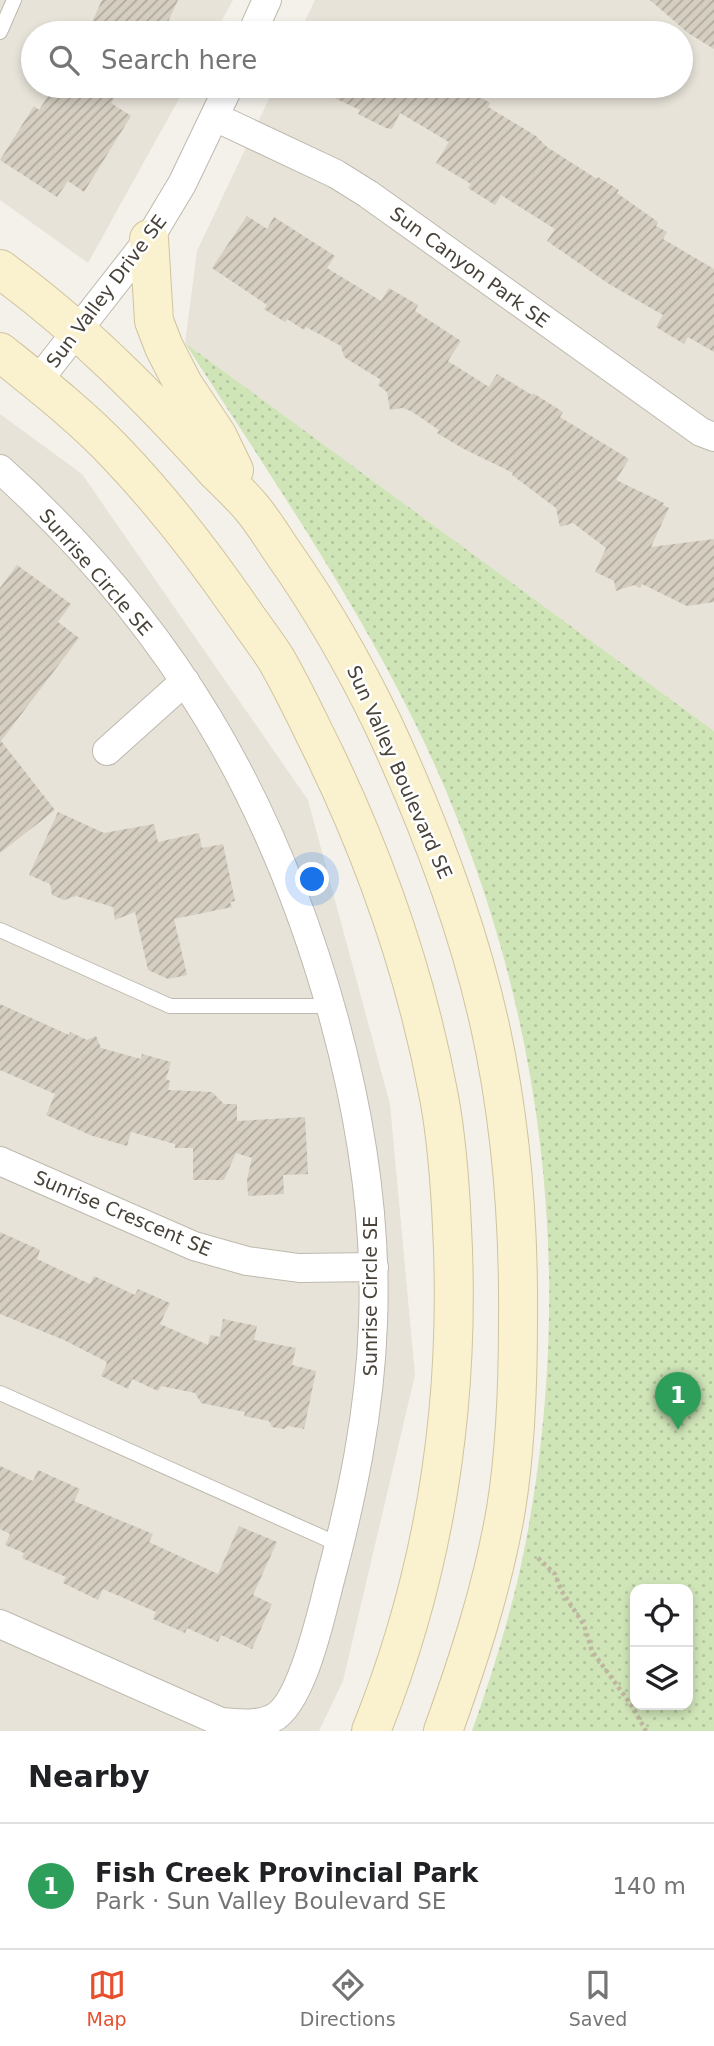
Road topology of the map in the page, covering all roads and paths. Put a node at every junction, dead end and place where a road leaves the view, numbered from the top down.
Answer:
1 (14, 0) edge
2 (267, 0) edge
3 (257, 21) edge
4 (0, 32) edge
5 (224, 98) edge
6 (215, 117) junction
7 (149, 239) junction
8 (0, 269) edge
9 (78, 331) junction
10 (0, 352) edge
11 (37, 382) junction
12 (714, 437) edge
13 (2, 474) edge
14 (251, 507) junction
15 (185, 681) junction
16 (107, 751) dead end
17 (0, 930) edge
18 (330, 1006) junction
19 (0, 1161) edge
20 (374, 1267) junction
21 (0, 1393) edge
22 (340, 1545) junction
23 (538, 1558) dead end
24 (0, 1624) edge
25 (274, 1725) edge
26 (371, 1731) edge
27 (443, 1731) edge
28 (646, 1731) edge

1 - 4 lane
2 - 3 street
5 - 6 street, Sun Valley Drive SE
6 - 7 street, Sun Valley Drive SE
6 - 12 street, Sun Canyon Park SE
7 - 9 street, Sun Valley Drive SE
7 - 14 main road
8 - 9 main road, Sun Valley Boulevard SE
9 - 11 street, Sun Valley Drive SE
9 - 14 main road, Sun Valley Boulevard SE
10 - 11 main road
11 - 26 main road
13 - 15 street, Sunrise Circle SE
14 - 27 main road, Sun Valley Boulevard SE
15 - 16 street
15 - 18 street, Sunrise Circle SE
17 - 18 lane
18 - 20 street, Sunrise Circle SE
19 - 20 street, Sunrise Crescent SE
20 - 22 street, Sunrise Circle SE
21 - 22 lane
22 - 25 street, Sunrise Circle SE
23 - 28 path
24 - 25 street, Sunrise Circle SE

